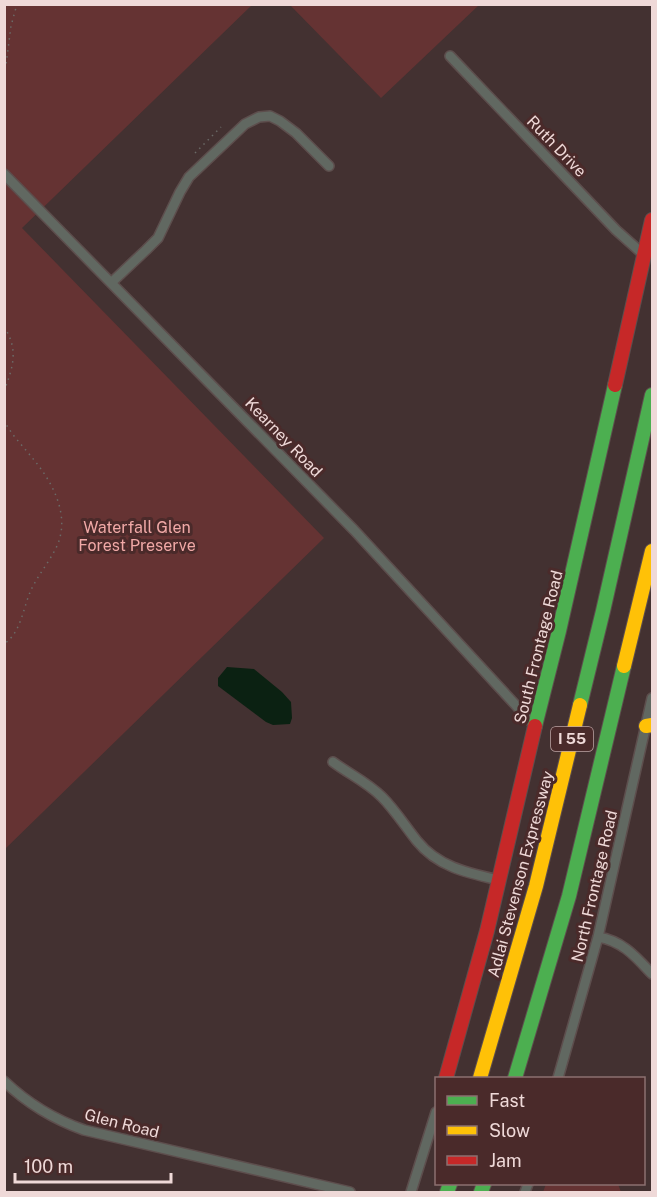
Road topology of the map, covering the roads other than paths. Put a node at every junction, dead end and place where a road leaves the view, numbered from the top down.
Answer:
1 (450, 56) dead end
2 (329, 166) dead end
3 (4, 174) edge
4 (652, 220) edge
5 (644, 255) junction
6 (111, 283) junction
7 (652, 396) edge
8 (652, 551) edge
9 (652, 698) edge
10 (649, 725) edge
11 (535, 726) junction
12 (333, 762) dead end
13 (499, 880) junction
14 (598, 938) junction
15 (652, 974) edge
16 (446, 1077) edge
17 (480, 1077) edge
18 (515, 1077) edge
19 (558, 1077) edge
20 (4, 1081) edge
21 (435, 1115) edge
22 (350, 1192) edge
23 (411, 1192) edge

1 - 5 street, Ruth Drive
2 - 6 street
3 - 6 street, Kearney Road
4 - 5 main road, South Frontage Road
5 - 11 main road, South Frontage Road
6 - 11 street, Kearney Road
7 - 17 main road, Adlai Stevenson Expressway / I 55
8 - 18 main road, I 55
9 - 10 street, North Frontage Road
10 - 14 street, North Frontage Road
11 - 13 main road, South Frontage Road
12 - 13 street
13 - 16 main road, South Frontage Road
14 - 15 street
14 - 19 street, North Frontage Road
20 - 22 street, Glen Road
21 - 23 street

